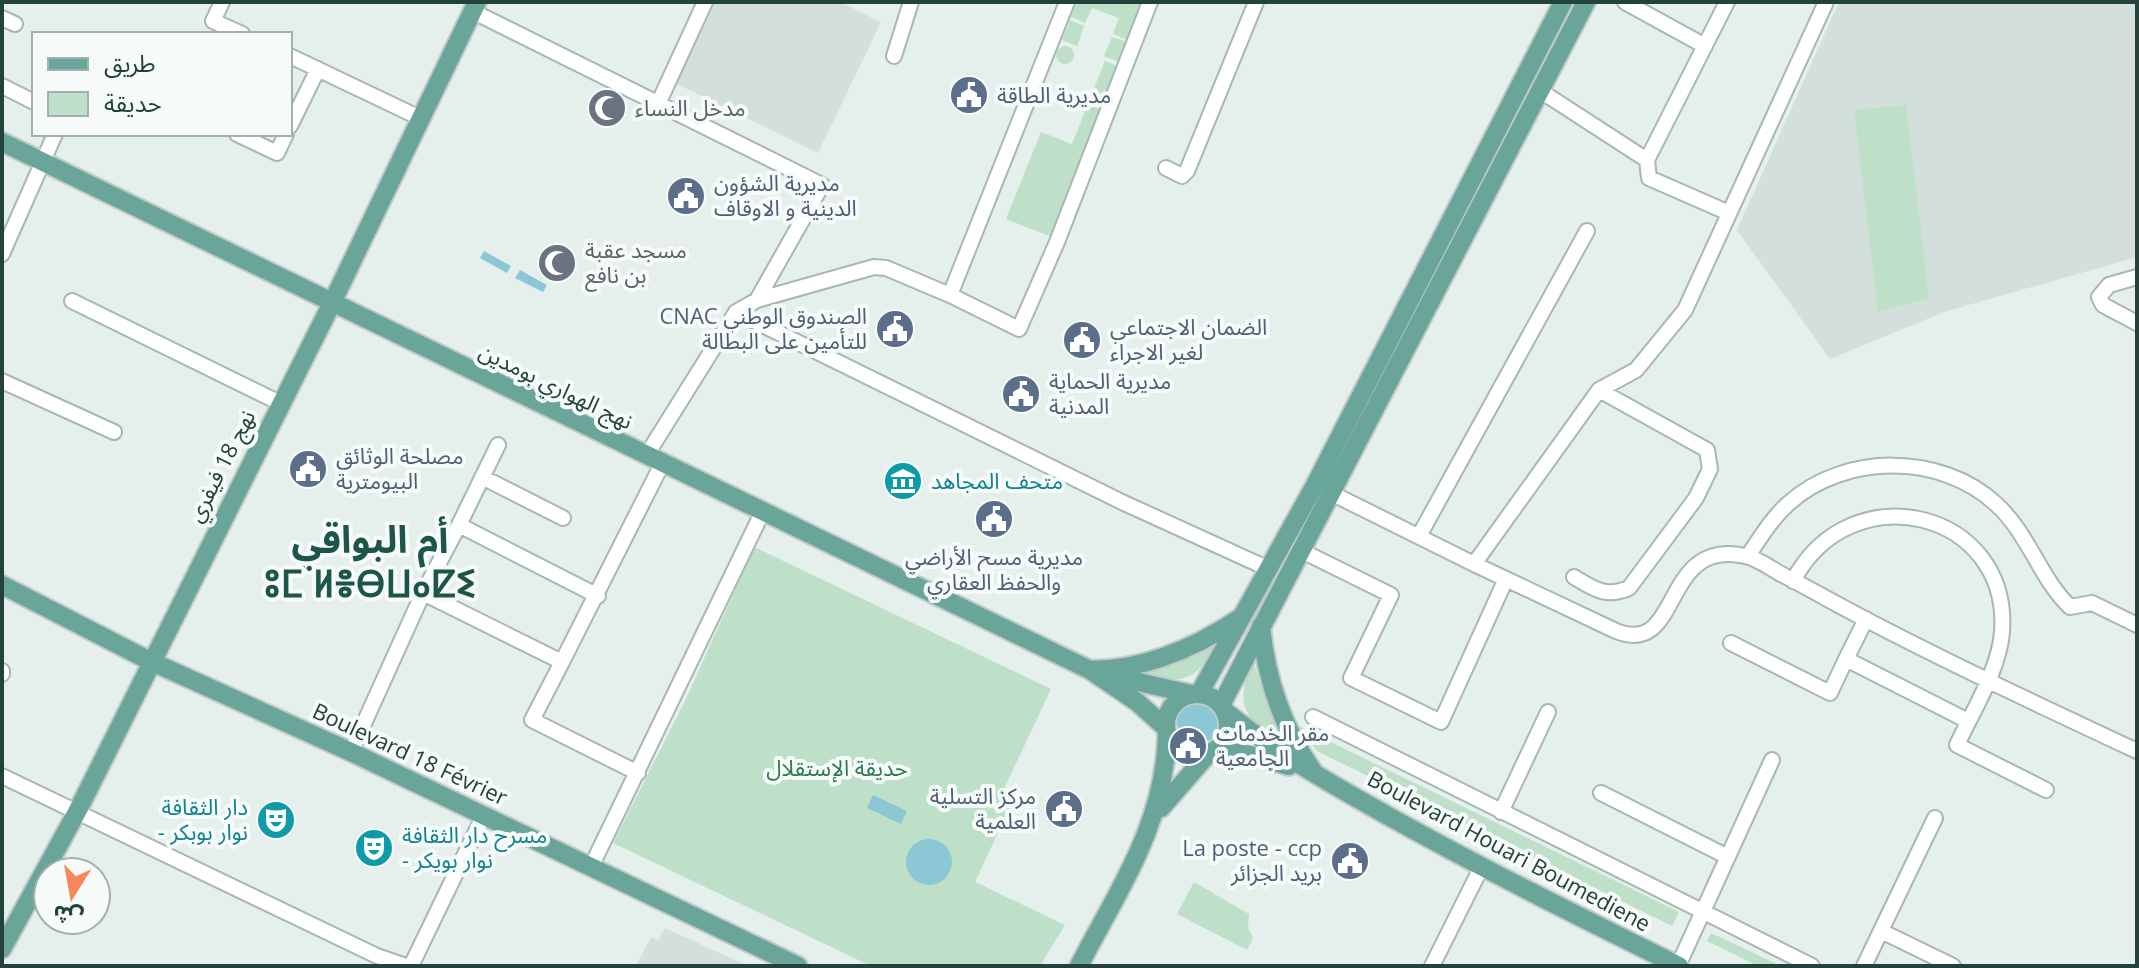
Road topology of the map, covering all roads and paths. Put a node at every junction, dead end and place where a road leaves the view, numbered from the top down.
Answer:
1 (222, 2) edge
2 (705, 2) edge
3 (911, 2) edge
4 (1067, 2) edge
5 (1150, 2) edge
6 (1256, 2) edge
7 (1563, 2) edge
8 (1586, 2) edge
9 (1625, 2) edge
10 (1727, 2) edge
11 (1826, 2) edge
12 (474, 7) edge
13 (238, 32) edge
14 (1705, 46) junction
15 (894, 56) dead end
16 (292, 57) edge
17 (318, 69) junction
18 (2, 86) edge
19 (1539, 90) junction
20 (32, 101) edge
21 (658, 104) junction
22 (418, 117) junction
23 (292, 122) edge
24 (54, 136) edge
25 (241, 136) edge
26 (285, 136) edge
27 (2, 142) edge
28 (1647, 160) junction
29 (41, 162) junction
30 (1166, 168) dead end
31 (1729, 213) junction
32 (1587, 231) dead end
33 (2, 254) edge
34 (2137, 277) edge
35 (950, 295) junction
36 (757, 300) junction
37 (72, 301) dead end
38 (331, 305) junction
39 (736, 312) junction
40 (2137, 323) edge
41 (2, 381) edge
42 (1599, 390) junction
43 (280, 403) junction
44 (114, 432) dead end
45 (498, 445) dead end
46 (654, 460) junction
47 (482, 477) junction
48 (1323, 489) junction
49 (762, 513) junction
50 (563, 518) dead end
51 (459, 525) junction
52 (1419, 536) junction
53 (1300, 550) junction
54 (1748, 556) junction
55 (1474, 564) junction
56 (1269, 569) junction
57 (1574, 577) dead end
58 (1505, 581) junction
59 (1793, 581) junction
60 (2, 585) edge
61 (423, 593) junction
62 (598, 596) junction
63 (1243, 616) junction
64 (1866, 619) junction
65 (2137, 625) edge
66 (1261, 626) junction
67 (1731, 643) dead end
68 (1846, 659) junction
69 (150, 661) junction
70 (562, 662) junction
71 (1090, 670) junction
72 (1987, 679) junction
73 (1195, 694) junction
74 (1223, 709) junction
75 (1548, 712) dead end
76 (1313, 717) dead end
77 (1968, 721) junction
78 (1166, 731) junction
79 (2137, 751) edge
80 (351, 752) junction
81 (1212, 752) junction
82 (1772, 760) dead end
83 (638, 773) junction
84 (2, 776) edge
85 (1317, 776) junction
86 (2046, 790) dead end
87 (1601, 793) dead end
88 (78, 810) junction
89 (1501, 812) junction
90 (484, 815) junction
91 (1155, 817) junction
92 (1935, 818) dead end
93 (1728, 857) junction
94 (591, 867) junction
95 (1481, 868) junction
96 (1702, 913) junction
97 (1881, 931) junction
98 (2, 949) edge
99 (374, 961) edge
100 (409, 966) edge
101 (798, 966) edge
102 (1079, 966) edge
103 (1432, 966) edge
104 (1678, 966) edge
105 (1812, 966) edge
106 (1864, 966) edge
107 (1953, 966) edge

1 - 13 street
2 - 21 street
3 - 15 street
4 - 35 street
5 - 35 street
6 - 30 street
7 - 48 main road
8 - 19 main road
9 - 14 street
10 - 14 street
11 - 31 street
12 - 21 street
12 - 22 main road, نهج 18 فيفري
14 - 28 street
16 - 17 street
17 - 22 street
17 - 23 street
18 - 20 street
19 - 28 street
19 - 48 main road
21 - 36 street
22 - 38 main road, نهج 18 فيفري
24 - 29 street
25 - 26 street
27 - 29 main road, نهج الهواري بومدين
28 - 31 street
29 - 33 street
29 - 38 main road, نهج الهواري بومدين
31 - 42 street
32 - 52 street
34 - 40 street
35 - 36 street
36 - 39 street
37 - 43 street
38 - 43 main road, نهج 18 فيفري
38 - 46 main road, نهج الهواري بومدين
39 - 46 street
39 - 56 street
41 - 44 street
42 - 55 street
42 - 57 street
43 - 69 main road, نهج 18 فيفري
45 - 47 street
46 - 49 main road, نهج الهواري بومدين
46 - 62 street
47 - 50 street
47 - 51 street
48 - 52 street
48 - 53 main road
48 - 56 main road
49 - 71 main road, نهج الهواري بومدين
49 - 83 street
51 - 61 street
51 - 62 street
52 - 55 street
53 - 58 street
53 - 66 main road
54 - 58 street
54 - 59 street
54 - 65 street
55 - 58 street
56 - 63 main road
59 - 64 street
59 - 72 street
60 - 69 main road, Boulevard 18 Février
61 - 70 street
61 - 80 street
62 - 70 street
63 - 71 main road
63 - 73 main road
64 - 68 street
64 - 72 street
66 - 74 main road
66 - 85 main road
67 - 68 street
68 - 77 street
69 - 80 main road, Boulevard 18 Février
69 - 88 main road, نهج 18 فيفري
70 - 83 street
71 - 73 main road, نهج الهواري بومدين
71 - 78 main road, نهج الهواري بومدين
72 - 77 street
72 - 79 street
73 - 74 main road
73 - 78 main road
74 - 81 main road
74 - 85 main road, Boulevard Houari Boumediene
75 - 89 street
76 - 89 street
77 - 86 street
78 - 81 main road
78 - 91 main road
80 - 90 main road, Boulevard 18 Février
81 - 85 main road, Boulevard Houari Boumediene
81 - 91 main road
82 - 93 street
83 - 94 street
84 - 88 street
85 - 95 main road, Boulevard Houari Boumediene
87 - 93 street
88 - 98 main road, نهج 18 فيفري
88 - 99 street
89 - 96 street
90 - 94 main road, Boulevard 18 Février
90 - 100 street
91 - 102 main road
92 - 97 street
93 - 96 street
94 - 101 main road, Boulevard 18 Février
95 - 103 street
95 - 104 main road, Boulevard Houari Boumediene
96 - 104 street
96 - 105 street
97 - 106 street
97 - 107 street
99 - 100 street

